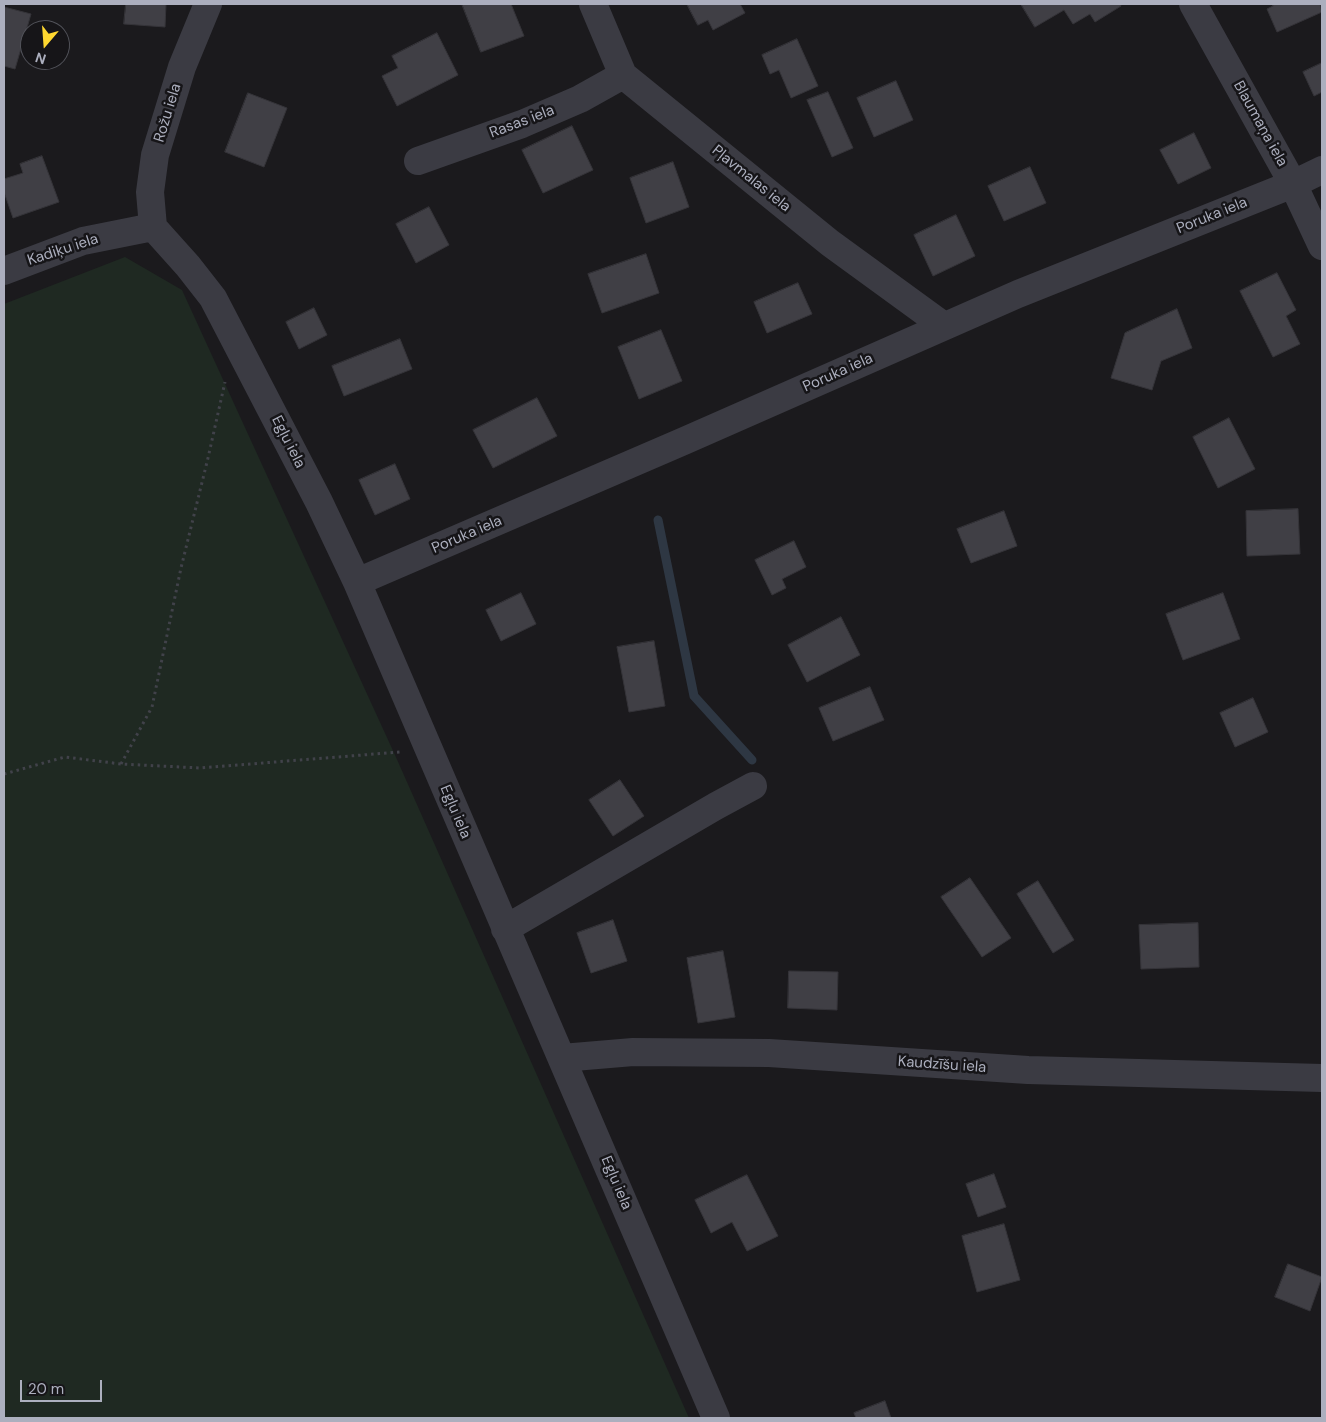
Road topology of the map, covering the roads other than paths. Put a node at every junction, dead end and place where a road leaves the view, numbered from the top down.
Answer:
1 (208, 4) edge
2 (593, 4) edge
3 (1193, 4) edge
4 (623, 75) junction
5 (418, 161) dead end
6 (1322, 170) edge
7 (1293, 184) junction
8 (153, 227) junction
9 (1322, 246) edge
10 (4, 271) edge
11 (944, 326) junction
12 (358, 582) junction
13 (753, 786) dead end
14 (505, 929) junction
15 (562, 1058) junction
16 (1322, 1078) edge
17 (716, 1418) edge

1 - 8 street, Rožu iela
2 - 4 street, Pļavmalas iela
3 - 7 street, Blaumaņa iela
4 - 5 street, Rasas iela
4 - 11 street, Pļavmalas iela
6 - 7 street, Poruka iela
7 - 9 street, Blaumaņa iela
7 - 11 street, Poruka iela
8 - 10 street, Kadiķu iela
8 - 12 street, Egļu iela
11 - 12 street, Poruka iela
12 - 14 street, Egļu iela
13 - 14 street
14 - 15 street, Egļu iela
15 - 16 street, Kaudzīšu iela
15 - 17 street, Egļu iela

